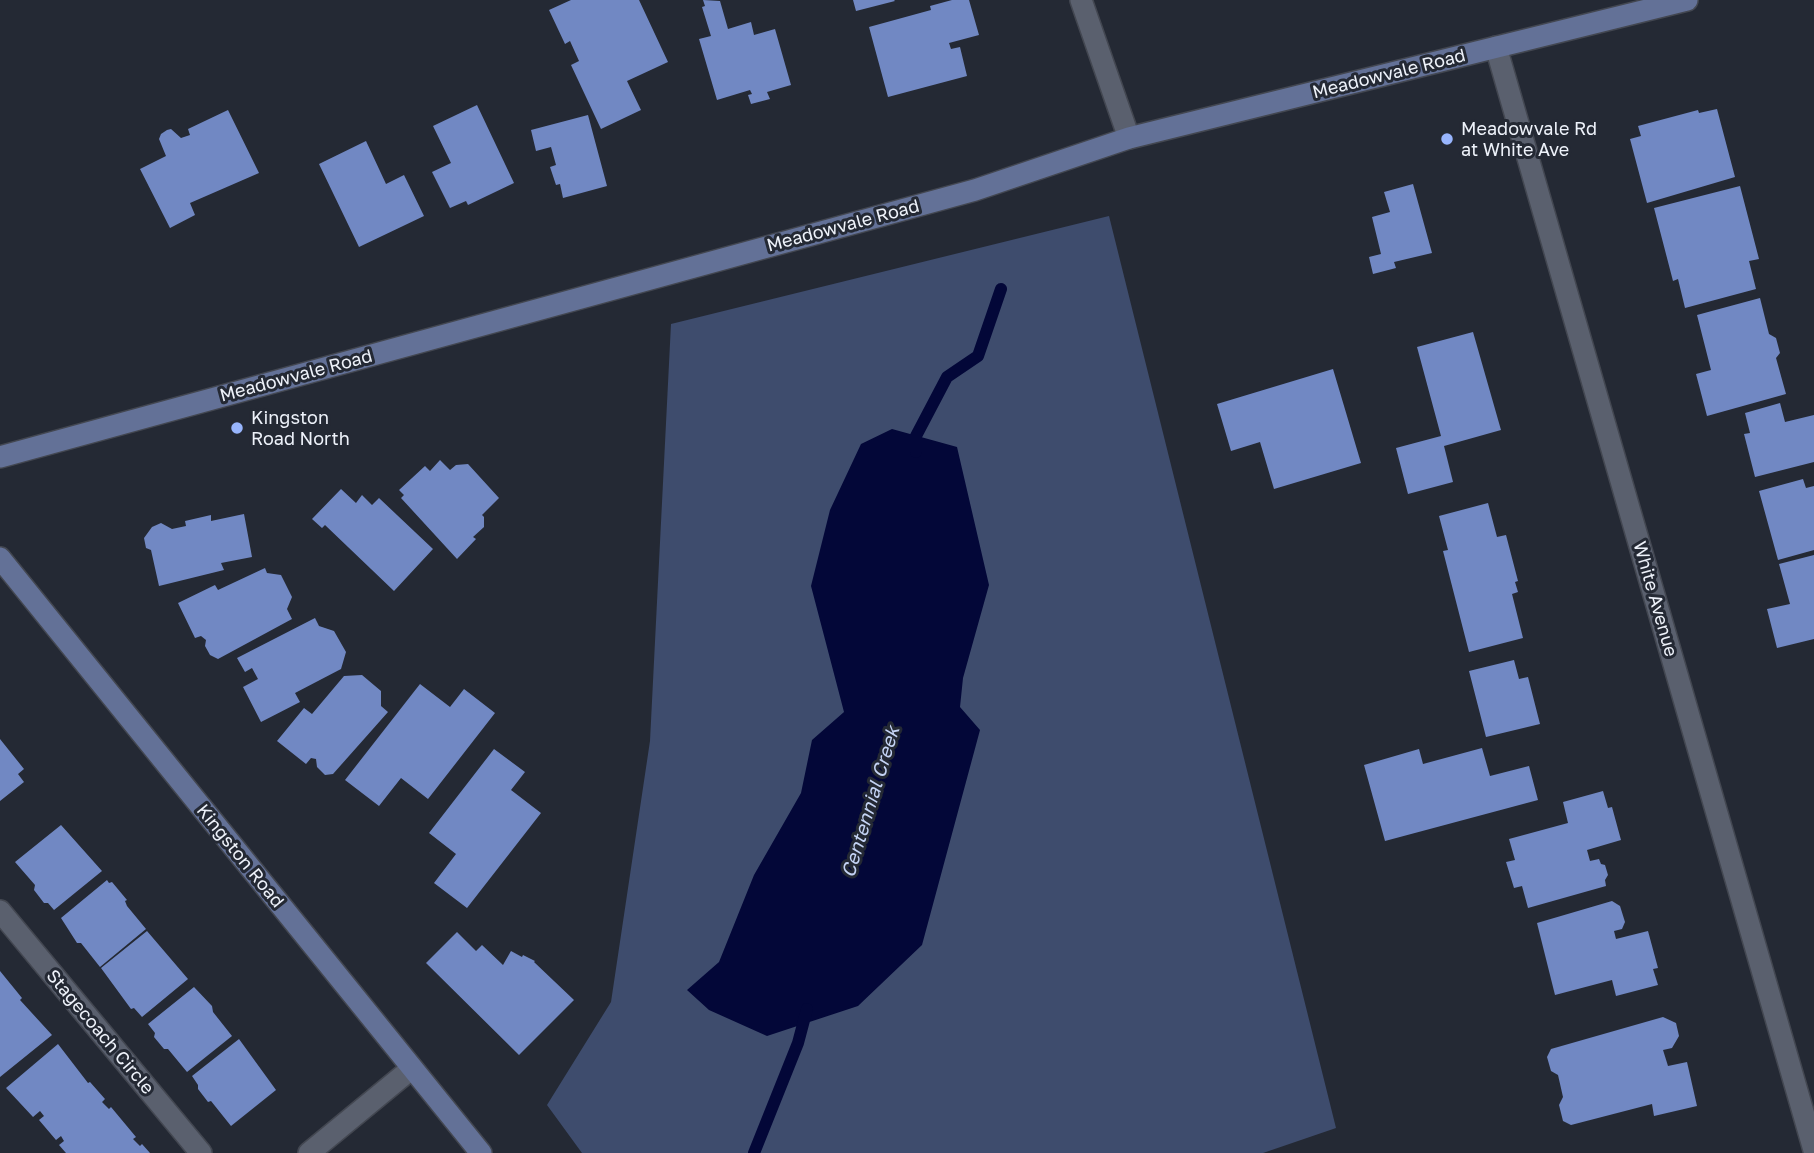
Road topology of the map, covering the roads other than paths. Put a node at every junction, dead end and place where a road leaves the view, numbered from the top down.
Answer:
1 (1081, 0) edge
2 (1687, 0) edge
3 (1496, 47) junction
4 (1129, 138) junction
5 (0, 457) edge
6 (0, 558) edge
7 (0, 911) edge
8 (411, 1069) junction
9 (1814, 1150) edge
10 (201, 1153) edge
11 (309, 1153) edge
12 (481, 1153) edge

1 - 4 street
2 - 3 street, Meadowvale Road
3 - 4 street, Meadowvale Road
3 - 9 street, White Avenue
4 - 5 street, Meadowvale Road
6 - 8 street, Kingston Road
7 - 10 street, Stagecoach Circle
8 - 11 street
8 - 12 street, Kingston Road

